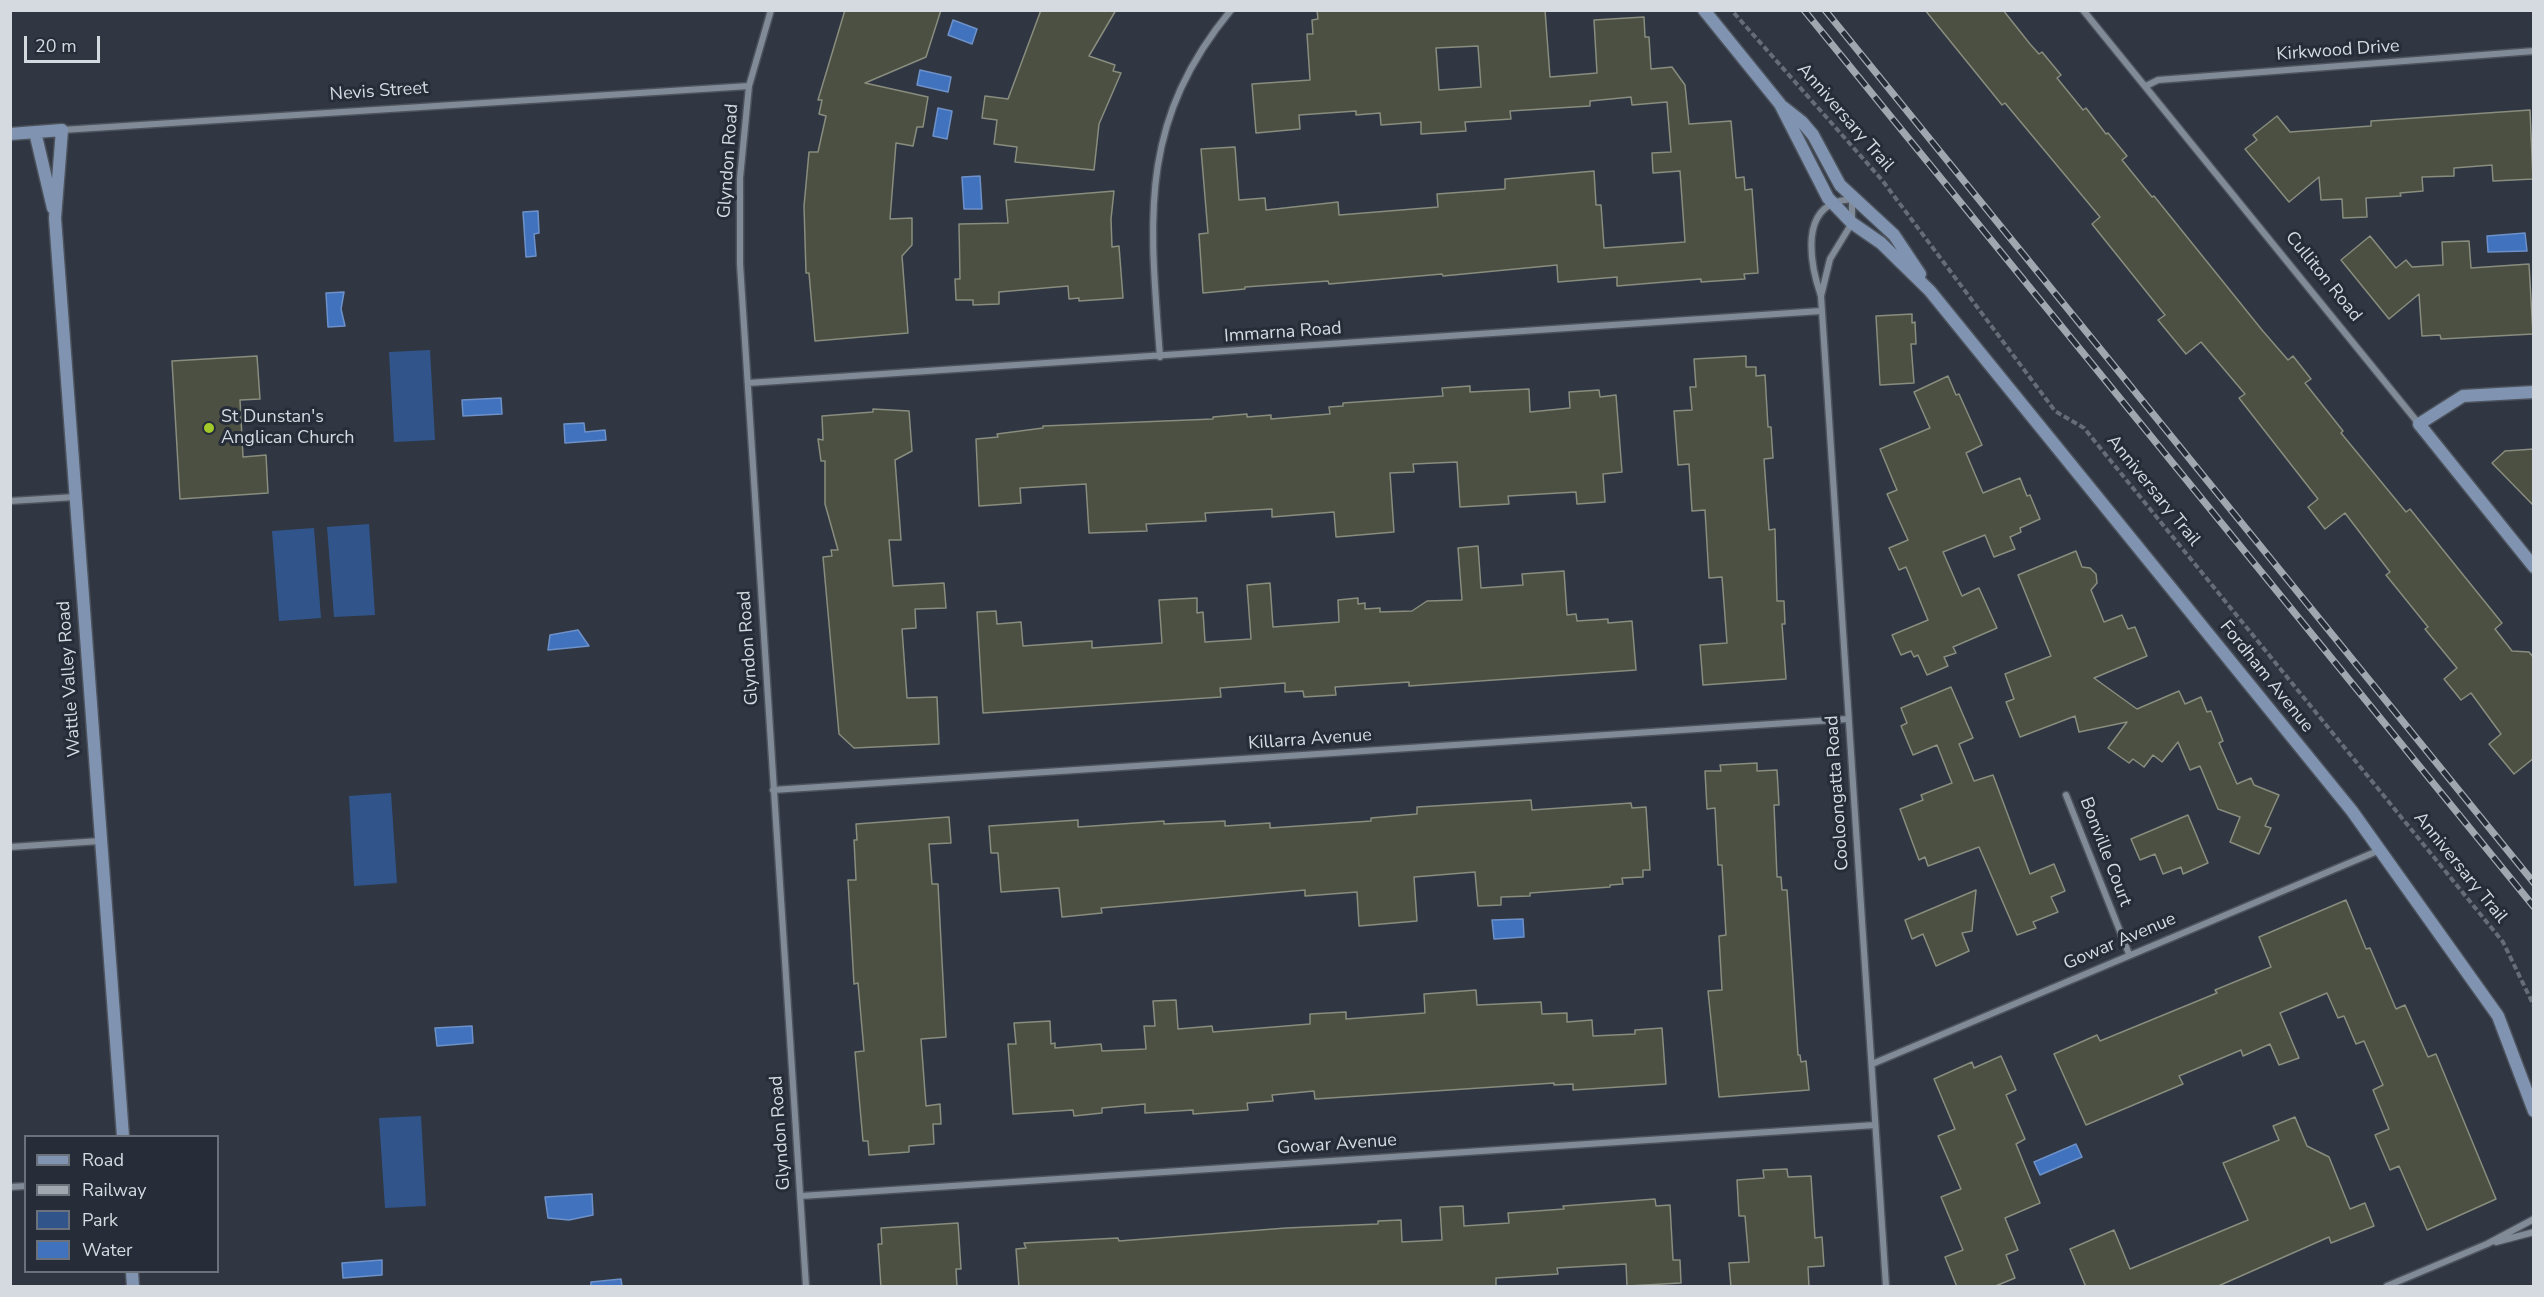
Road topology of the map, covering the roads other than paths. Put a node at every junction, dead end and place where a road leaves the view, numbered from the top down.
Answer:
1 (771, 10) edge
2 (1231, 10) edge
3 (1704, 10) edge
4 (2084, 10) edge
5 (2534, 51) edge
6 (749, 86) junction
7 (2146, 87) junction
8 (1780, 104) junction
9 (62, 130) junction
10 (35, 132) junction
11 (10, 134) edge
12 (1852, 199) junction
13 (1833, 203) junction
14 (55, 218) junction
15 (1852, 223) junction
16 (1930, 291) junction
17 (1821, 297) junction
18 (1821, 311) junction
19 (1160, 357) junction
20 (748, 383) junction
21 (2534, 392) edge
22 (2419, 424) junction
23 (75, 497) junction
24 (10, 501) edge
25 (2534, 567) edge
26 (1848, 719) junction
27 (773, 790) junction
28 (2066, 795) dead end
29 (100, 841) junction
30 (10, 847) edge
31 (2380, 850) junction
32 (2129, 954) junction
33 (1872, 1064) junction
34 (2534, 1111) edge
35 (1875, 1125) junction
36 (123, 1135) edge
37 (801, 1196) junction
38 (2534, 1218) edge
39 (2534, 1232) edge
40 (2487, 1244) junction
41 (806, 1287) edge
42 (1886, 1287) edge
43 (2387, 1287) edge

1 - 6 street, Glyndon Road
2 - 19 street
3 - 8 street, Fordham Avenue
4 - 7 street, Culliton Road
5 - 7 street, Kirkwood Drive
6 - 9 street, Nevis Street
6 - 20 street, Glyndon Road
7 - 22 street, Culliton Road
8 - 12 street, Fordham Avenue
8 - 13 street, Fordham Avenue
9 - 10 street, Nevis Street
9 - 14 street, Wattle Valley Road
10 - 11 street, Nevis Street
10 - 14 street, Wattle Valley Road
12 - 13 street
12 - 15 street
12 - 16 street, Fordham Avenue
13 - 15 street, Fordham Avenue
13 - 17 street, Cooloongatta Road
14 - 23 street, Wattle Valley Road
15 - 16 street, Fordham Avenue
15 - 17 street, Cooloongatta Road
16 - 31 street, Fordham Avenue
17 - 18 street, Cooloongatta Road
18 - 19 street, Immarna Road
18 - 26 street, Cooloongatta Road
19 - 20 street, Immarna Road
20 - 27 street, Glyndon Road
21 - 22 street
22 - 25 street, Culliton Road
23 - 24 street
23 - 29 street, Wattle Valley Road
26 - 27 street, Killarra Avenue
26 - 33 street, Cooloongatta Road
27 - 37 street, Glyndon Road
28 - 32 street, Bonville Court
29 - 30 street
29 - 36 street, Wattle Valley Road
31 - 32 street, Gowar Avenue
31 - 34 street, Fordham Avenue
32 - 33 street, Gowar Avenue
33 - 35 street, Cooloongatta Road
35 - 37 street, Gowar Avenue
35 - 42 street, Cooloongatta Road
37 - 41 street, Glyndon Road
38 - 40 street
39 - 40 street
40 - 43 street

